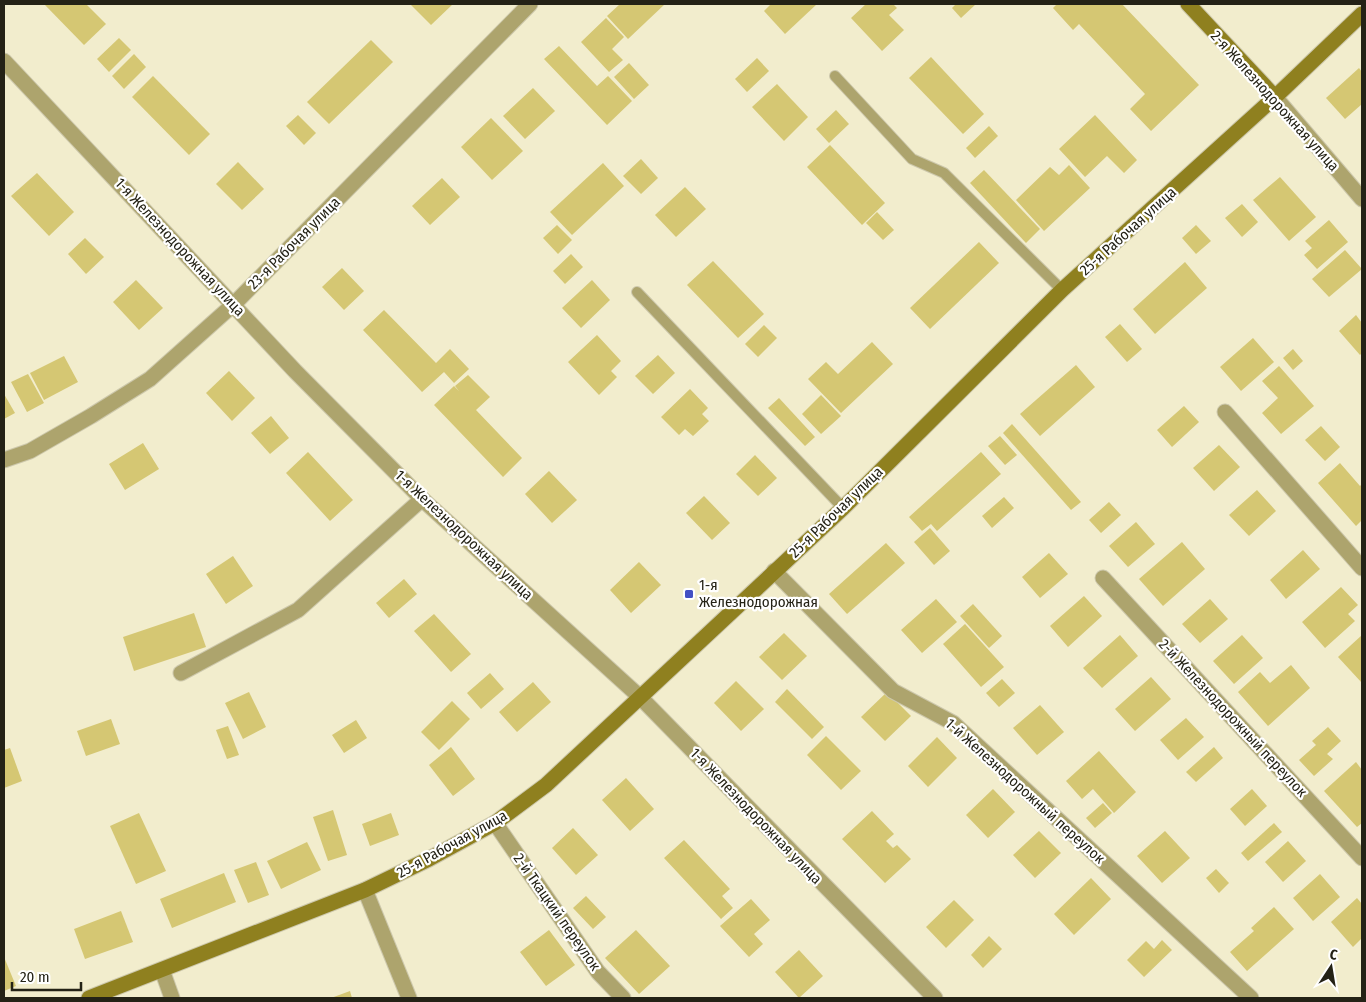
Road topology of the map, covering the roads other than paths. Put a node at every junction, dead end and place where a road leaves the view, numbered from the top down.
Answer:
1 (530, 4) edge
2 (1188, 4) edge
3 (1362, 14) edge
4 (4, 61) edge
5 (835, 76) dead end
6 (1274, 97) junction
7 (1362, 199) edge
8 (1062, 290) junction
9 (638, 292) dead end
10 (234, 304) junction
11 (1225, 412) dead end
12 (4, 460) edge
13 (422, 498) junction
14 (843, 508) junction
15 (1362, 568) edge
16 (774, 571) junction
17 (1103, 578) dead end
18 (181, 673) dead end
19 (640, 697) junction
20 (495, 823) junction
21 (1362, 858) edge
22 (365, 890) junction
23 (162, 970) junction
24 (89, 998) edge
25 (172, 998) edge
26 (409, 998) edge
27 (622, 998) edge
28 (935, 998) edge
29 (1251, 998) edge

1 - 10 street, 23-я Рабочая улица
2 - 6 main road, 2-я Железнодорожная улица
3 - 6 main road, 25-я Рабочая улица
4 - 10 street, 1-я Железнодорожная улица
5 - 8 lane
6 - 7 street, 2-я Железнодорожная улица
6 - 8 main road, 25-я Рабочая улица
8 - 14 main road, 25-я Рабочая улица
9 - 14 lane
10 - 12 street, 23-я Рабочая улица
10 - 13 street, 1-я Железнодорожная улица
11 - 15 street
13 - 18 street
13 - 19 street, 1-я Железнодорожная улица
14 - 16 main road, 25-я Рабочая улица
16 - 19 main road, 25-я Рабочая улица
16 - 29 street, 1-й Железнодорожный переулок
17 - 21 street, 2-й Железнодорожный переулок
19 - 20 main road, 25-я Рабочая улица
19 - 28 street, 1-я Железнодорожная улица
20 - 22 main road, 25-я Рабочая улица
20 - 27 street, 2-й Ткацкий переулок
22 - 23 main road, 25-я Рабочая улица
22 - 26 street
23 - 24 main road, 25-я Рабочая улица
23 - 25 street

